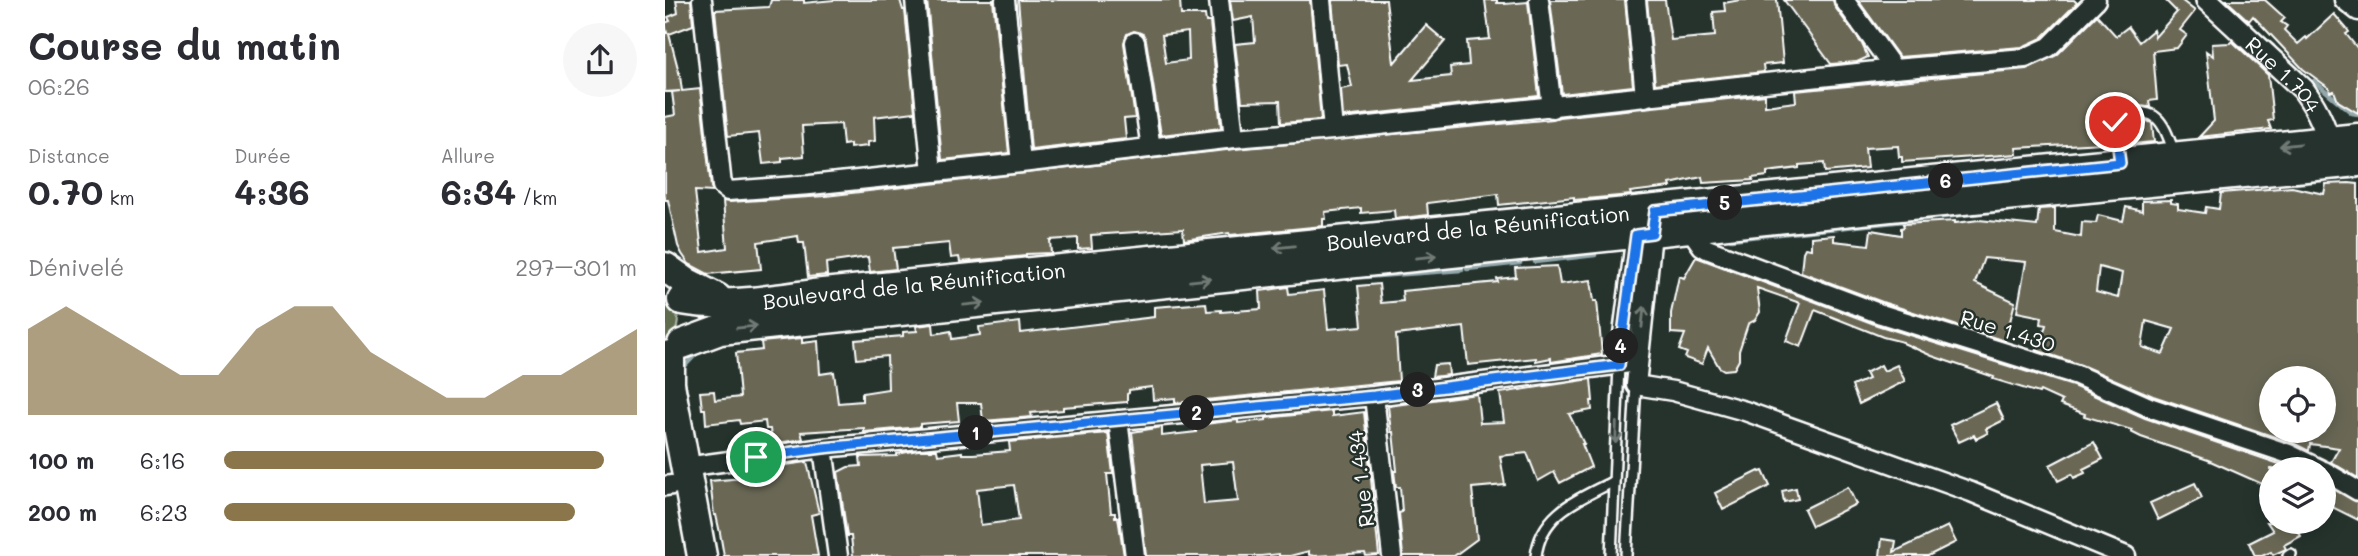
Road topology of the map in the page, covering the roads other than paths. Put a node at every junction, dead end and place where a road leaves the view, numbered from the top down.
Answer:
1 (702, 0) edge
2 (915, 0) edge
3 (1005, 0) edge
4 (1219, 0) edge
5 (1321, 0) edge
6 (1539, 0) edge
7 (1636, 0) edge
8 (1843, 0) edge
9 (2096, 0) edge
10 (2207, 0) edge
11 (2344, 0) edge
12 (2358, 11) edge
13 (1135, 42) dead end
14 (1894, 69) junction
15 (1645, 97) junction
16 (1552, 107) junction
17 (1333, 130) junction
18 (1234, 138) junction
19 (2358, 138) edge
20 (1151, 148) junction
21 (2339, 156) edge
22 (2175, 157) junction
23 (1021, 163) junction
24 (2120, 163) junction
25 (932, 172) junction
26 (1645, 223) junction
27 (1690, 229) junction
28 (665, 267) edge
29 (673, 293) edge
30 (728, 304) junction
31 (679, 355) edge
32 (1638, 362) junction
33 (1619, 365) junction
34 (1636, 385) junction
35 (1374, 396) junction
36 (1118, 420) junction
37 (823, 448) junction
38 (2295, 457) edge
39 (672, 472) edge
40 (2336, 478) edge
41 (1614, 481) junction
42 (2358, 491) edge
43 (684, 556) edge
44 (702, 556) edge
45 (838, 556) edge
46 (1135, 556) edge
47 (1392, 556) edge
48 (1536, 556) edge
49 (1611, 556) edge
50 (1626, 556) edge
51 (2126, 556) edge

1 - 25 street
2 - 25 street
3 - 23 street
4 - 18 street
5 - 17 street
6 - 16 street
7 - 15 street
8 - 14 street
9 - 14 street
10 - 21 street, Rue 1.704
11 - 12 street
13 - 20 street
14 - 15 street
15 - 16 street
16 - 17 street
17 - 18 street
18 - 20 street
19 - 21 main road, Boulevard de la Réunification
20 - 23 street
21 -> 22 main road, Boulevard de la Réunification
21 - 27 main road
22 - 24 main road, Boulevard de la Réunification
22 - 24 lane
23 - 25 street
24 - 26 main road, Boulevard de la Réunification
26 - 27 main road
26 -> 30 main road, Boulevard de la Réunification
31 -> 26 main road
32 -> 26 street
26 - 33 street
27 - 38 street, Rue 1.430
28 - 30 main road
29 - 30 main road, Boulevard de la Réunification
29 - 31 main road
31 - 39 main road
32 - 33 street
32 - 34 street
33 - 35 street
33 -> 41 lane
34 - 50 lane
34 - 51 street
35 - 36 street
35 - 47 street, Rue 1.434
36 - 37 street
36 - 46 street
37 - 39 street
37 - 45 street
39 - 43 main road
39 - 44 main road
40 - 42 street, Rue 1.430
41 - 48 lane
41 - 49 lane

